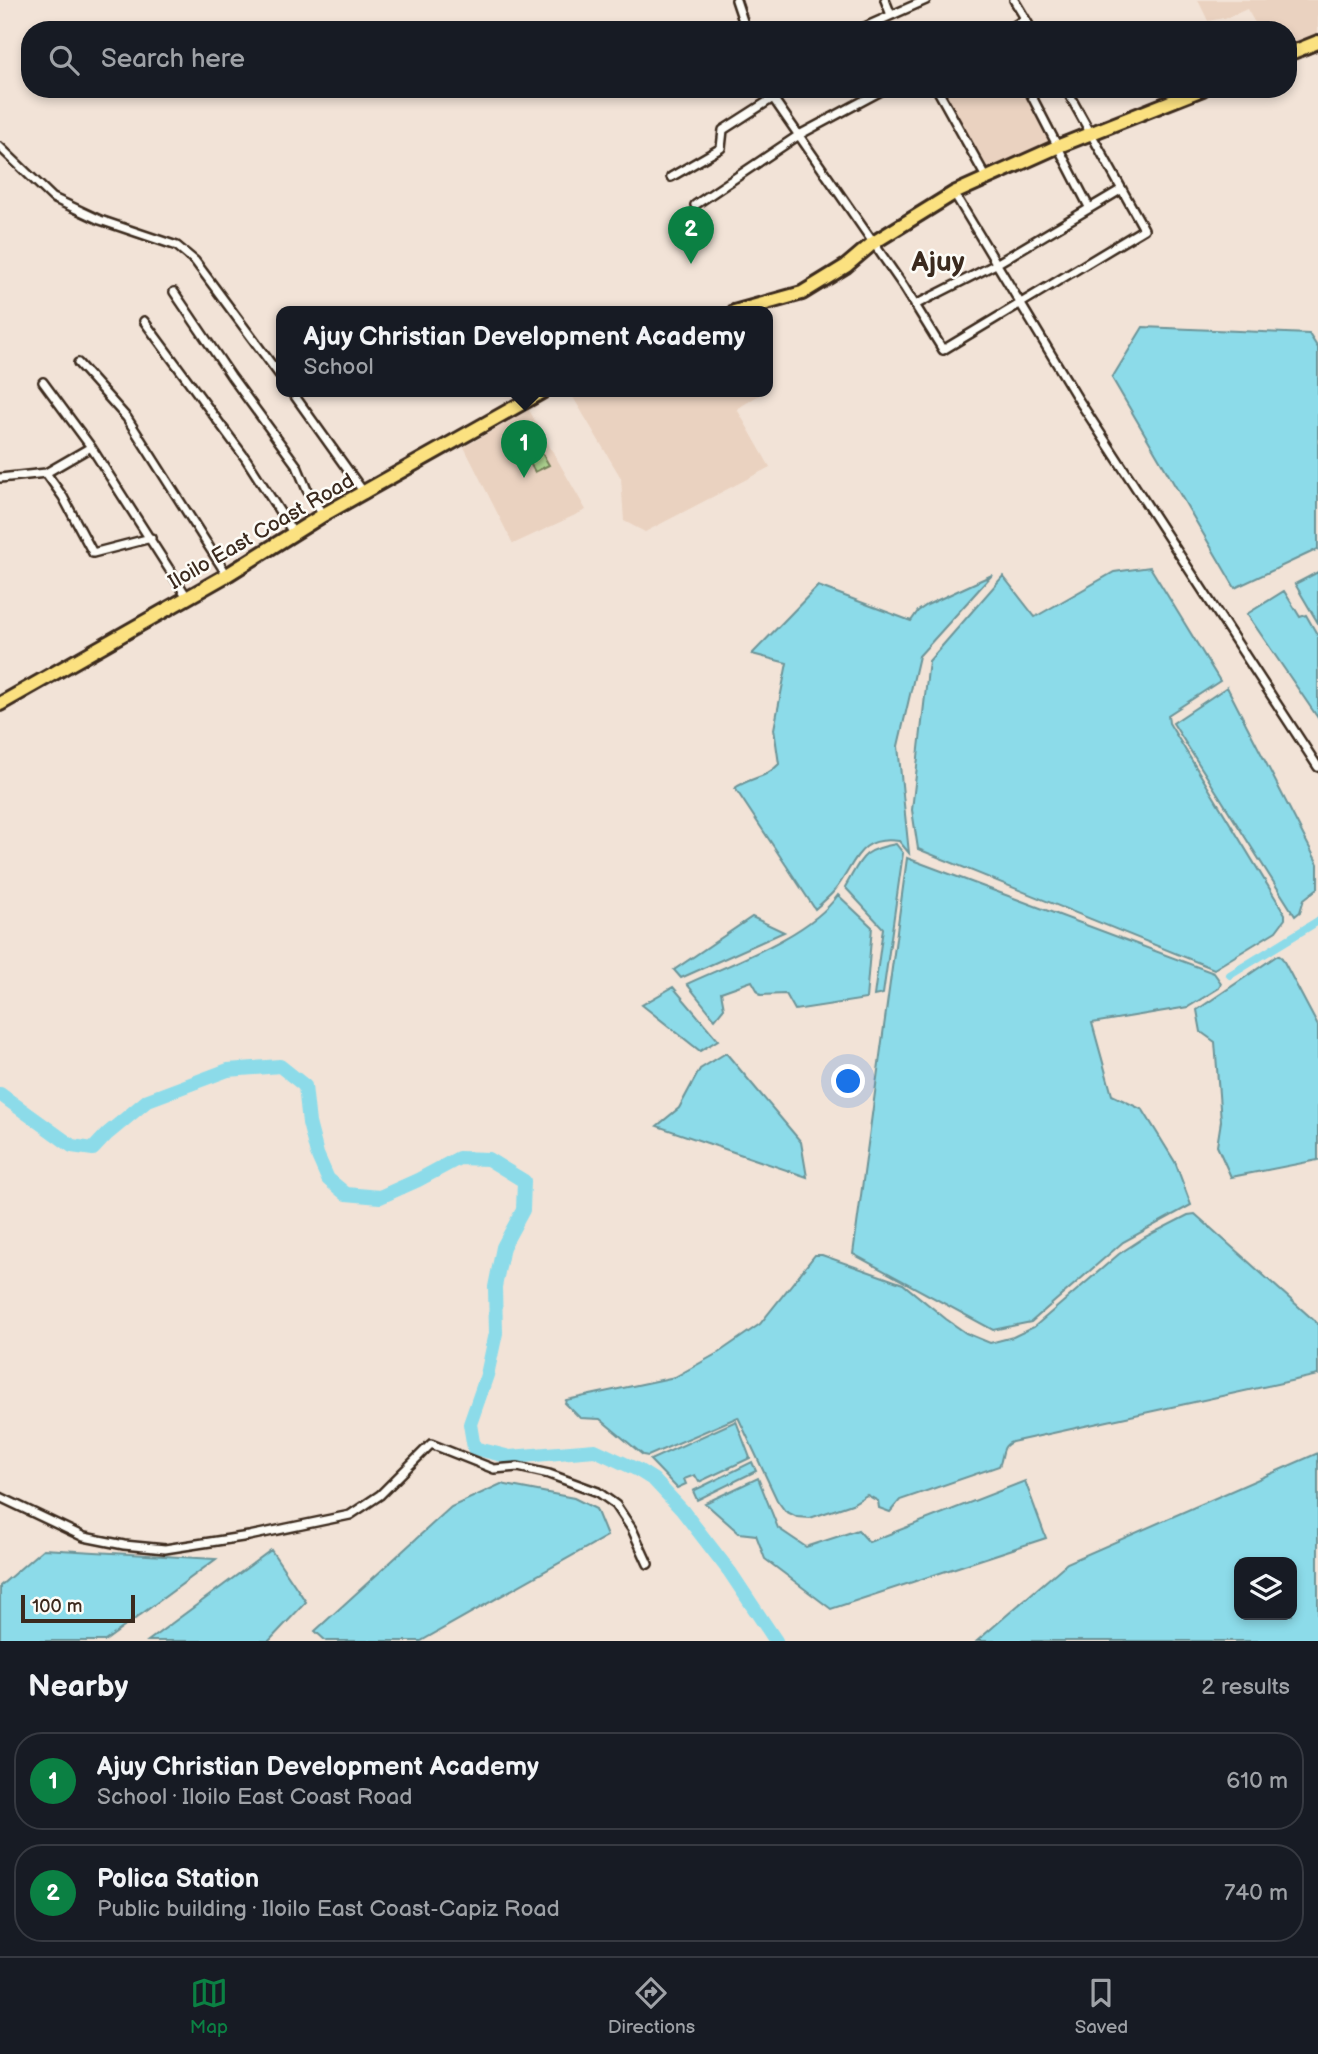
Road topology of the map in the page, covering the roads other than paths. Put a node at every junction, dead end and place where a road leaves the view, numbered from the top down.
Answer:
1 (736, 0) edge
2 (884, 0) edge
3 (926, 0) edge
4 (1014, 0) edge
5 (891, 15) junction
6 (1026, 19) joint
7 (743, 21) edge
8 (878, 21) edge
9 (1023, 21) edge
10 (1318, 42) edge
11 (1297, 50) edge
12 (773, 98) joint
13 (868, 98) edge
14 (942, 98) edge
15 (1032, 98) edge
16 (1071, 98) edge
17 (1181, 98) edge
18 (1092, 134) junction
19 (799, 135) junction
20 (1059, 146) junction
21 (0, 147) edge
22 (671, 177) dead end
23 (987, 179) junction
24 (1122, 189) junction
25 (954, 192) junction
26 (695, 205) dead end
27 (1089, 207) junction
28 (873, 243) junction
29 (996, 264) junction
30 (174, 292) dead end
31 (1019, 303) junction
32 (915, 305) junction
33 (755, 306) edge
34 (144, 321) dead end
35 (78, 363) dead end
36 (276, 370) edge
37 (43, 382) dead end
38 (296, 397) edge
39 (533, 397) edge
40 (91, 447) junction
41 (46, 473) junction
42 (0, 478) edge
43 (365, 494) junction
44 (323, 515) junction
45 (295, 534) junction
46 (151, 538) junction
47 (227, 575) junction
48 (187, 597) junction
49 (0, 704) edge
50 (1318, 767) edge
51 (0, 1497) edge
52 (648, 1564) dead end

1 - 7 street
2 - 5 street
3 - 5 street
4 - 6 street
5 - 8 street
6 - 9 street
10 - 11 main road
12 - 19 street
12 - 22 street
13 - 19 street
14 - 23 street
15 - 20 street
16 - 18 street
17 - 18 main road
18 - 20 main road
18 - 24 street
19 - 26 street
19 - 28 street
20 - 23 main road
20 - 27 street
21 - 36 street
23 - 25 main road
24 - 27 street
24 - 31 street
25 - 28 main road
25 - 29 street
27 - 29 street
28 - 32 street
28 - 33 main road
29 - 31 street
29 - 32 street
30 - 44 street
31 - 32 street
31 - 50 street
34 - 45 street
35 - 47 street
37 - 40 street
38 - 43 street
39 - 43 main road, Iloilo East Coast Road
40 - 41 street
40 - 46 street
41 - 42 street
41 - 46 street
43 - 44 main road, Iloilo East Coast Road
44 - 45 main road, Iloilo East Coast Road
45 - 47 main road, Iloilo East Coast Road
46 - 48 street
47 - 48 main road, Iloilo East Coast Road
48 - 49 main road, Iloilo East Coast Road
51 - 52 street

